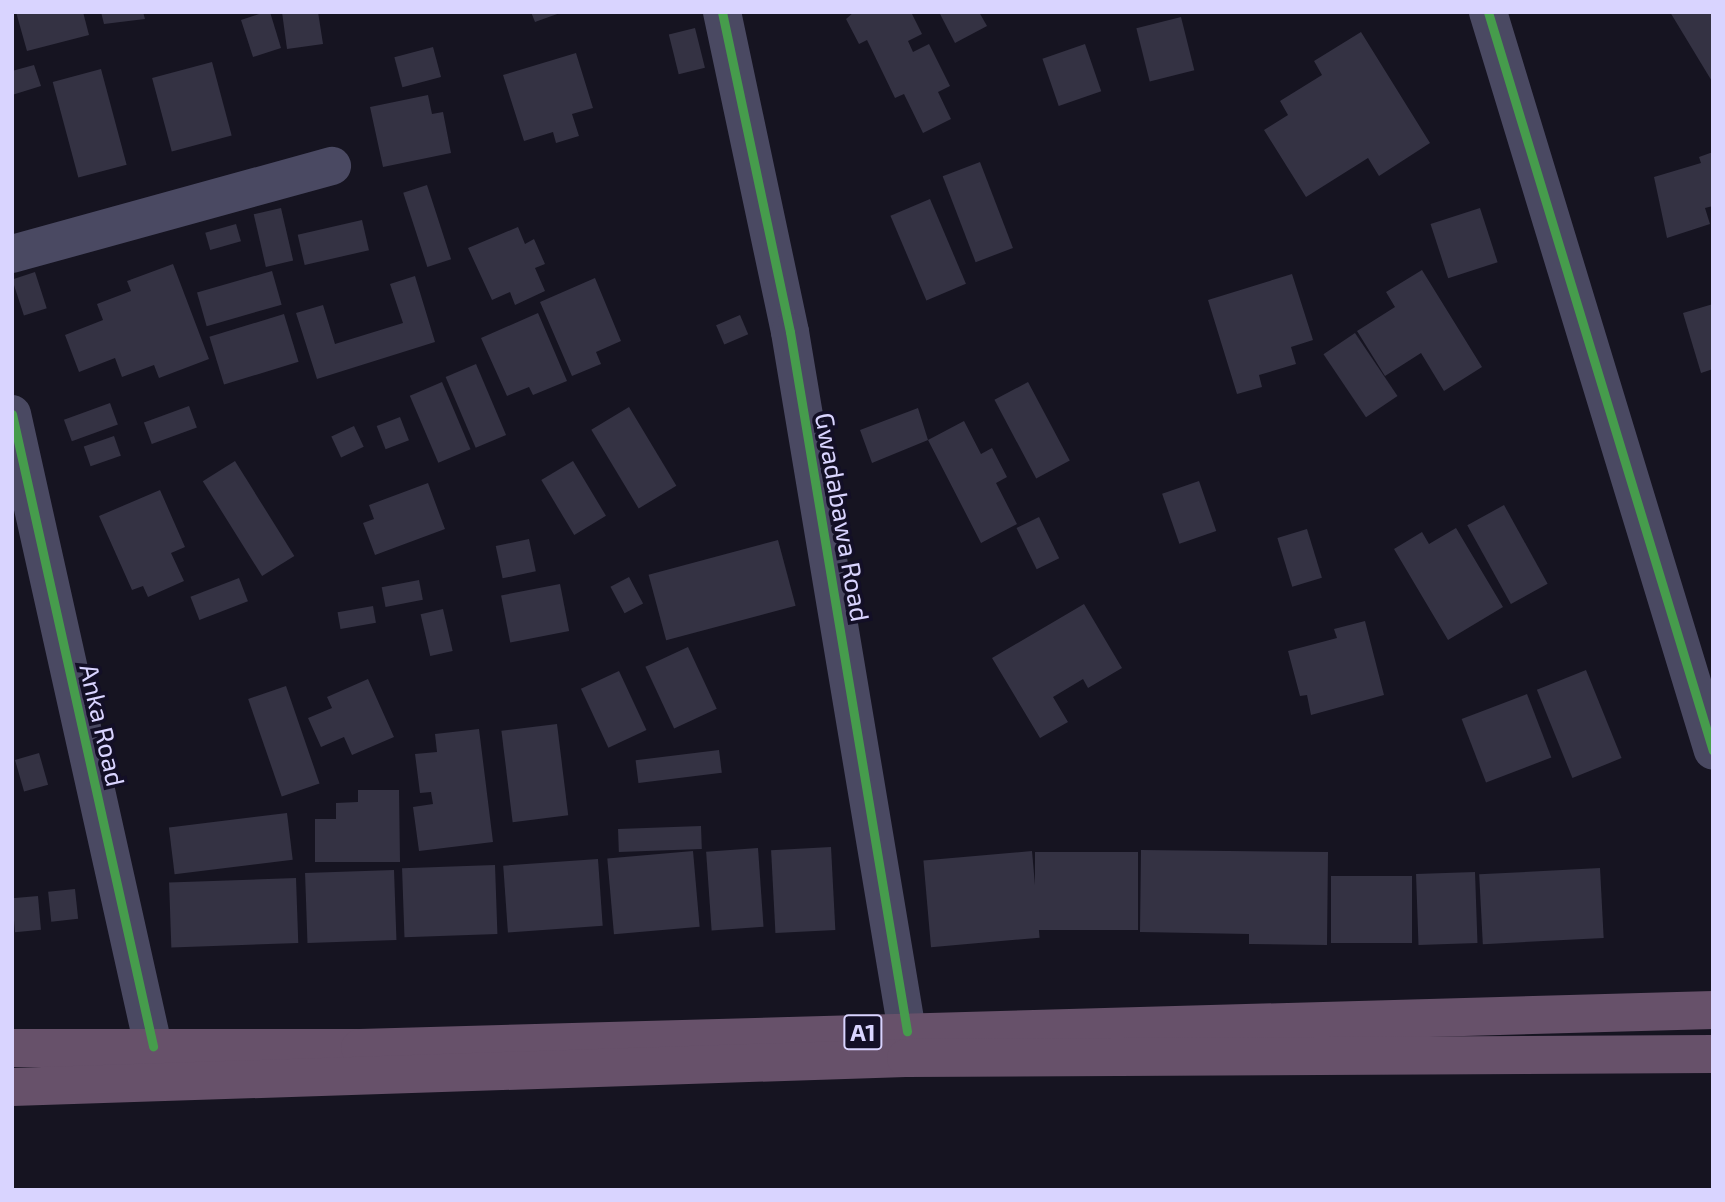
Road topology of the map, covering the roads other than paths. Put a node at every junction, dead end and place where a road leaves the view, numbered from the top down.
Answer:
1 (722, 12) edge
2 (1488, 12) edge
3 (332, 166) dead end
4 (12, 254) edge
5 (12, 414) edge
6 (1713, 751) edge
7 (1713, 1010) edge
8 (907, 1031) junction
9 (153, 1046) junction
10 (12, 1048) edge
11 (1713, 1054) edge
12 (12, 1087) edge

1 - 8 street, Gwadabawa Road
2 - 6 street
3 - 4 street
5 - 9 street, Anka Road
7 - 8 highway, A1
8 - 9 highway, A1
9 - 10 highway, A1
11 - 12 highway, A1

